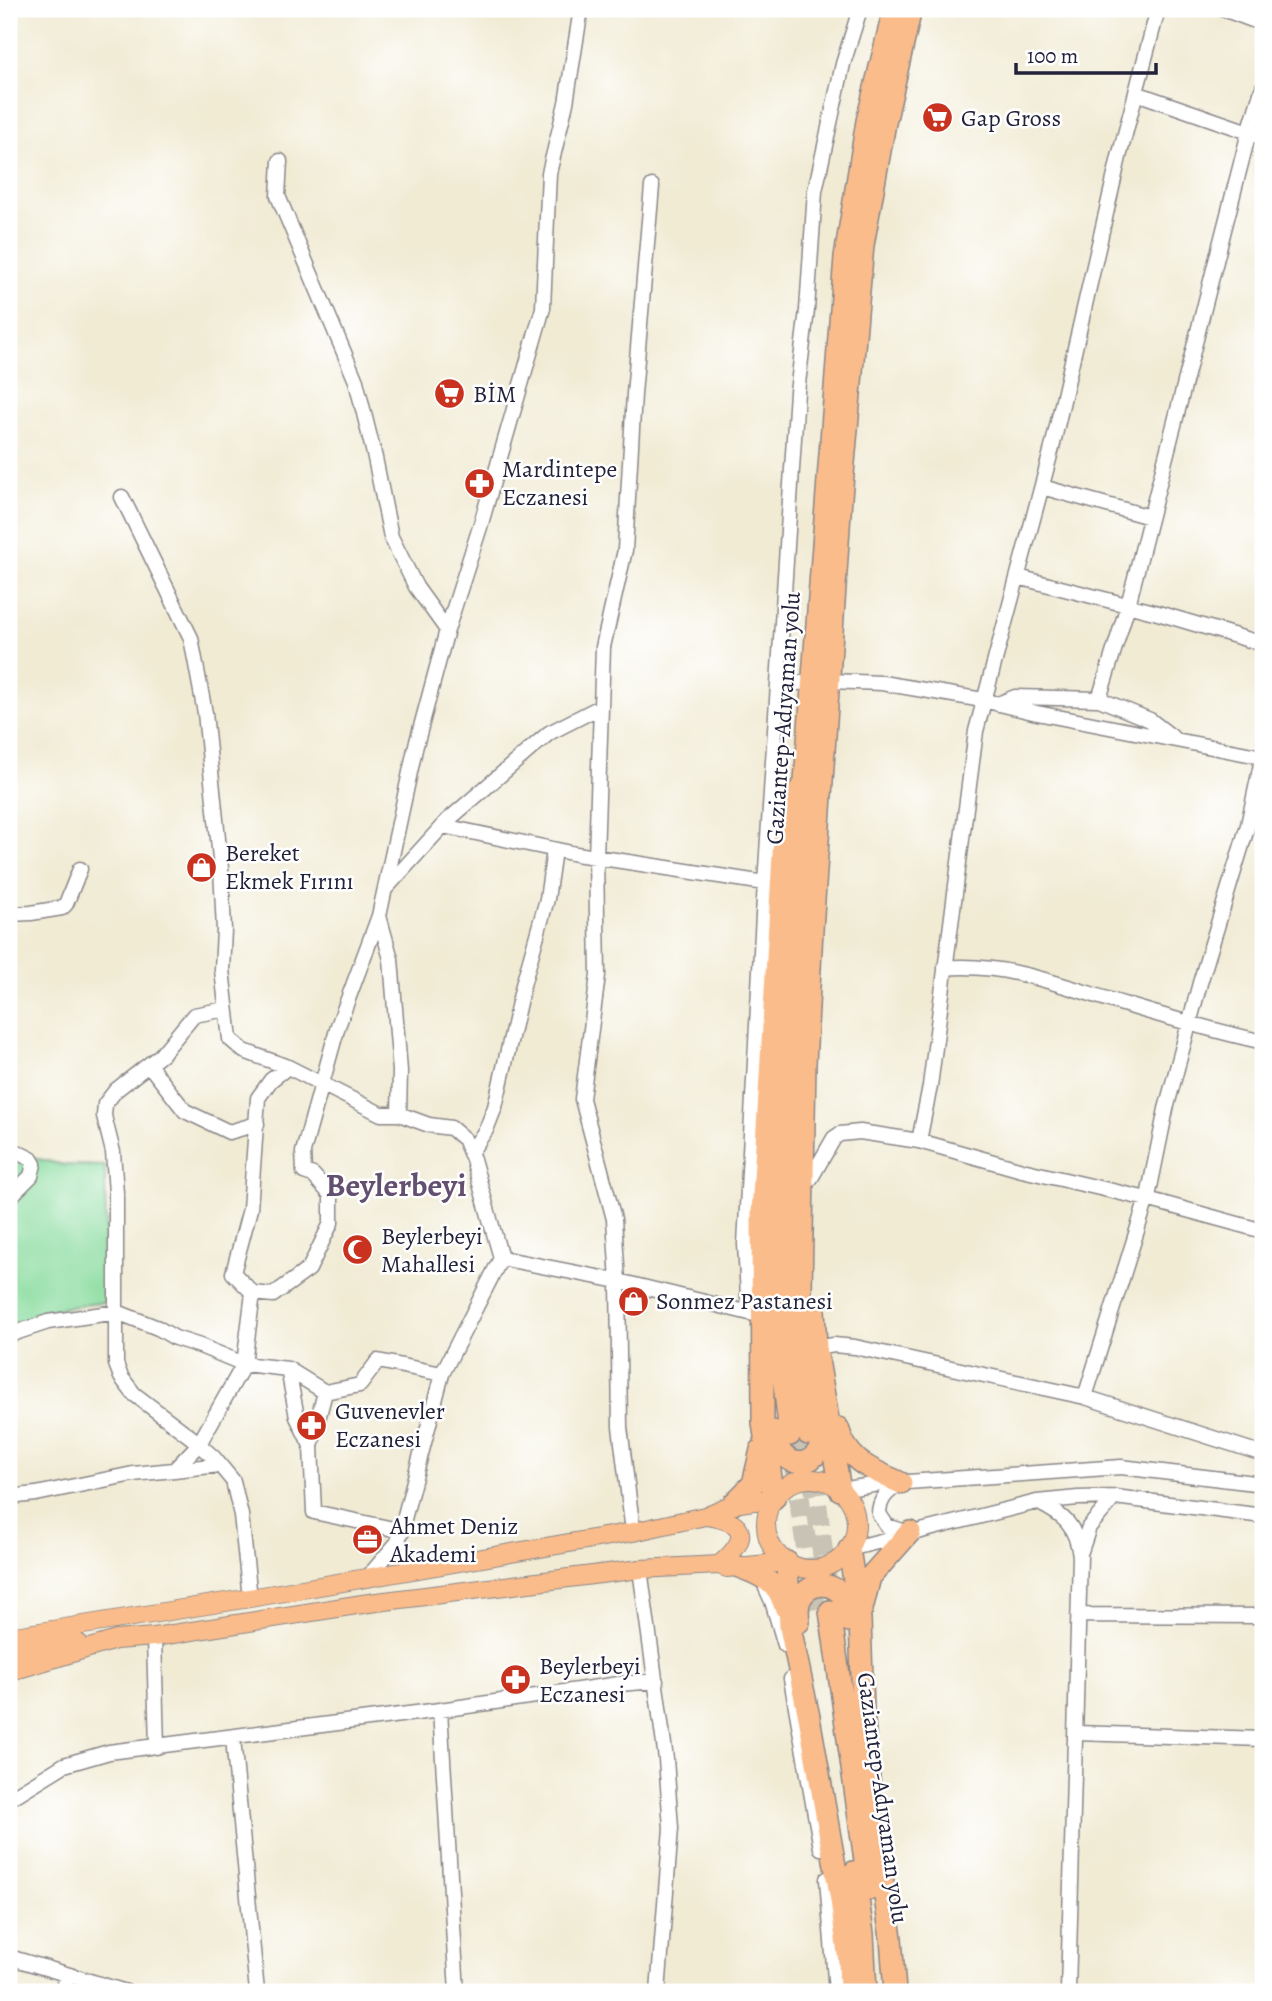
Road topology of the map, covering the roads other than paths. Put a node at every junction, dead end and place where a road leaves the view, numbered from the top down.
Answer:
1 (581, 9) edge
2 (860, 9) edge
3 (894, 9) edge
4 (911, 9) edge
5 (1158, 9) edge
6 (1223, 9) edge
7 (1263, 24) edge
8 (1263, 87) edge
9 (1136, 93) junction
10 (1249, 132) junction
11 (1263, 137) edge
12 (280, 161) dead end
13 (652, 186) dead end
14 (1042, 487) junction
15 (122, 497) dead end
16 (1150, 517) junction
17 (1018, 577) junction
18 (1128, 605) junction
19 (447, 630) junction
20 (1263, 645) edge
21 (820, 682) junction
22 (779, 684) junction
23 (983, 699) junction
24 (1099, 699) junction
25 (998, 704) junction
26 (600, 707) junction
27 (1176, 740) junction
28 (1263, 757) edge
29 (814, 773) junction
30 (443, 826) junction
31 (554, 850) junction
32 (596, 857) junction
33 (80, 869) dead end
34 (765, 883) junction
35 (386, 888) junction
36 (9, 914) edge
37 (379, 916) junction
38 (945, 968) junction
39 (226, 1009) junction
40 (1189, 1024) junction
41 (1263, 1042) edge
42 (149, 1065) junction
43 (288, 1067) junction
44 (322, 1083) junction
45 (398, 1114) junction
46 (257, 1124) junction
47 (919, 1140) junction
48 (9, 1148) edge
49 (470, 1153) junction
50 (811, 1178) junction
51 (9, 1198) edge
52 (1147, 1199) junction
53 (1263, 1231) edge
54 (501, 1258) junction
55 (618, 1281) junction
56 (253, 1293) junction
57 (117, 1312) junction
58 (756, 1315) junction
59 (9, 1335) edge
60 (762, 1345) junction
61 (818, 1358) junction
62 (244, 1364) junction
63 (288, 1369) junction
64 (442, 1374) junction
65 (325, 1392) junction
66 (1085, 1397) junction
67 (763, 1423) junction
68 (799, 1435) tunnel mouth
69 (199, 1444) junction
70 (311, 1446) junction
71 (1263, 1454) edge
72 (220, 1465) junction
73 (174, 1469) junction
74 (901, 1483) junction
75 (1263, 1484) edge
76 (841, 1490) junction
77 (9, 1497) edge
78 (1115, 1497) junction
79 (774, 1498) junction
80 (1037, 1502) junction
81 (733, 1504) junction
82 (705, 1516) junction
83 (1263, 1516) edge
84 (633, 1532) junction
85 (910, 1532) junction
86 (400, 1536) junction
87 (849, 1549) junction
88 (1080, 1556) junction
89 (787, 1562) junction
90 (639, 1569) junction
91 (739, 1569) junction
92 (413, 1570) junction
93 (367, 1578) junction
94 (250, 1598) junction
95 (1079, 1615) junction
96 (1263, 1616) edge
97 (860, 1618) junction
98 (9, 1627) edge
99 (790, 1627) junction
100 (61, 1628) junction
101 (9, 1637) edge
102 (154, 1637) junction
103 (116, 1640) junction
104 (9, 1653) edge
105 (9, 1672) edge
106 (656, 1681) junction
107 (440, 1710) junction
108 (863, 1710) junction
109 (809, 1717) junction
110 (1076, 1733) junction
111 (233, 1738) junction
112 (1263, 1739) edge
113 (157, 1747) junction
114 (9, 1799) edge
115 (9, 1957) edge
116 (67, 1976) junction
117 (61, 1992) edge
118 (126, 1992) edge
119 (257, 1992) edge
120 (457, 1992) edge
121 (658, 1992) edge
122 (836, 1992) edge
123 (850, 1992) edge
124 (866, 1992) edge
125 (882, 1992) edge
126 (895, 1992) edge
127 (1068, 1992) edge

1 - 19 street
2 - 22 street
3 - 21 highway, Gaziantep-Adıyaman yolu
4 - 21 highway, Gaziantep-Adıyaman yolu
5 - 9 street
6 - 7 street
8 - 10 street
9 - 10 street
9 - 14 street
10 - 11 street
10 - 16 street
12 - 19 street
13 - 26 street
14 - 16 street
14 - 17 street
15 - 39 street
16 - 18 street
17 - 18 street
17 - 23 street
18 - 20 street
18 - 24 street
19 - 35 street
21 - 22 street
21 - 23 street
21 - 29 highway, Gaziantep-Adıyaman yolu
22 - 34 street
23 - 25 street
23 - 38 street
24 - 25 street
24 - 27 street
25 - 27 street
26 - 30 street
26 - 32 street
27 - 28 street
28 - 40 street
29 - 50 highway
29 - 58 highway
29 - 68 highway, Gaziantep-Adıyaman yolu
30 - 31 street
30 - 35 street
31 - 32 street
31 - 49 street
32 - 34 street
32 - 55 street
33 - 36 street
34 - 58 street
35 - 37 street
37 - 44 street
37 - 45 street
38 - 40 street
38 - 47 street
39 - 42 street
39 - 43 street
40 - 41 street
40 - 52 street
42 - 46 street
42 - 57 street
43 - 44 street
43 - 46 street
44 - 45 street
44 - 56 street
45 - 49 street
46 - 56 street
47 - 50 street
47 - 52 street
48 - 51 street
49 - 54 street
50 - 61 highway
52 - 53 street
52 - 66 street
54 - 55 street
54 - 64 street
55 - 58 street
55 - 84 street
56 - 62 street
57 - 59 street
57 - 62 street
57 - 69 street
58 - 60 highway
60 - 61 highway
60 - 67 highway
61 - 66 street
61 - 74 highway
61 - 76 highway
62 - 63 street
62 - 69 street
63 - 65 street
63 - 70 street
64 - 65 street
64 - 86 street
65 - 70 street
66 - 71 street
67 - 79 highway
67 - 81 highway
69 - 72 street
69 - 73 street
70 - 86 street
72 - 73 street
72 - 94 street
73 - 77 street
74 - 75 street
74 - 76 street
74 - 85 street
76 - 79 main road
76 - 87 main road
78 - 80 street
78 - 83 street
78 - 88 street
79 - 81 main road
79 - 89 main road
80 - 85 street
80 - 88 street
81 - 82 main road
82 - 84 main road
82 - 91 main road
84 - 92 main road
85 - 87 street
85 - 97 highway
86 - 92 street
86 - 93 street
87 - 89 main road
87 - 97 highway
88 - 95 street
89 - 91 main road
89 - 99 highway
90 - 91 main road
90 - 102 main road
90 - 106 street
91 - 99 highway
91 - 122 street
92 - 93 main road
93 - 94 main road
94 - 100 main road
95 - 96 street
95 - 110 street
97 - 108 highway
98 - 100 main road
99 - 109 highway
100 - 101 main road
102 - 103 main road
102 - 113 street
103 - 104 main road
103 - 105 main road
106 - 107 street
106 - 121 street
107 - 111 street
107 - 120 street
108 - 109 highway
108 - 126 highway
109 - 123 highway
110 - 112 street
110 - 127 street
111 - 113 street
111 - 119 street
113 - 114 street
115 - 116 street
116 - 117 street
116 - 118 street
124 - 125 highway, Gaziantep-Adıyaman yolu

